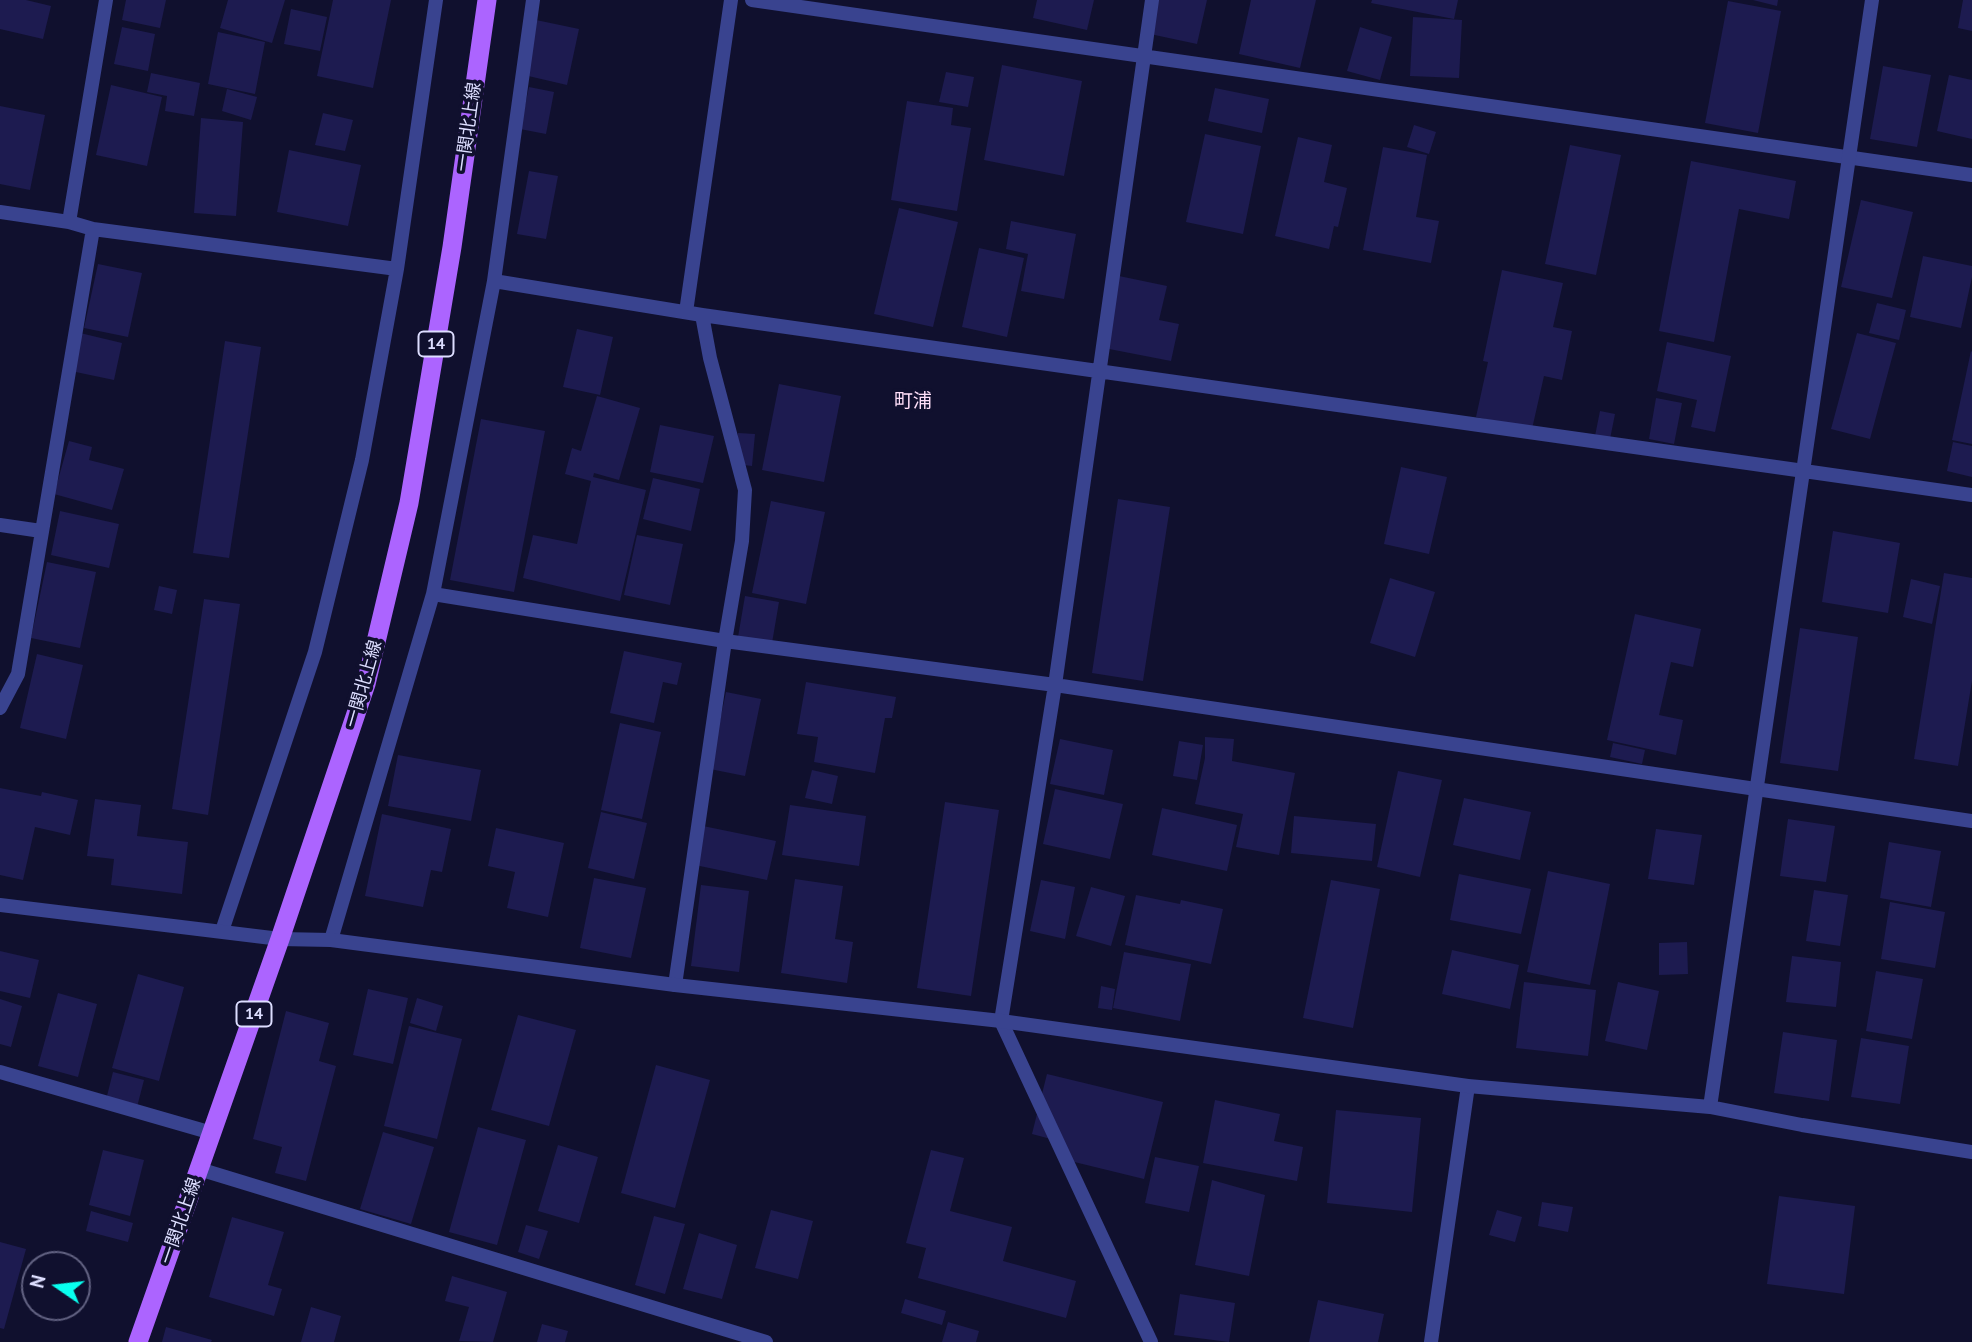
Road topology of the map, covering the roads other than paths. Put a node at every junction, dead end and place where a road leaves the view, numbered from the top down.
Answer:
1 (106, 0) edge
2 (436, 0) edge
3 (487, 0) edge
4 (533, 0) edge
5 (731, 0) edge
6 (752, 0) edge
7 (1152, 0) edge
8 (1872, 0) edge
9 (1142, 56) junction
10 (1849, 157) junction
11 (1972, 175) edge
12 (0, 212) edge
13 (69, 222) junction
14 (93, 229) junction
15 (397, 269) junction
16 (494, 281) junction
17 (686, 312) junction
18 (702, 314) junction
19 (1099, 372) junction
20 (1804, 471) junction
21 (1972, 495) edge
22 (0, 525) edge
23 (41, 531) junction
24 (433, 594) junction
25 (725, 640) junction
26 (1055, 685) junction
27 (0, 708) edge
28 (1758, 790) junction
29 (1972, 821) edge
30 (0, 905) edge
31 (222, 931) junction
32 (280, 939) junction
33 (331, 940) junction
34 (675, 985) junction
35 (1001, 1021) junction
36 (0, 1072) edge
37 (1468, 1086) junction
38 (1710, 1107) junction
39 (212, 1133) junction
40 (1972, 1152) edge
41 (199, 1169) junction
42 (138, 1342) edge
43 (766, 1342) edge
44 (1152, 1342) edge
45 (1431, 1342) edge

1 - 13 street
2 - 15 street
3 - 32 main road, 一関北上線 / 14
4 - 16 street
5 - 17 street
6 - 9 street
7 - 9 street
8 - 10 street
9 - 10 street
9 - 19 street
10 - 11 street
10 - 20 street
12 - 13 street
13 - 14 street
14 - 15 street
14 - 23 street
15 - 31 street
16 - 17 street
16 - 24 street
17 - 18 street
18 - 19 street
18 - 25 street
19 - 20 street
19 - 26 street
20 - 21 street
20 - 28 street
22 - 23 street
23 - 27 street
24 - 25 street
24 - 33 street
25 - 26 street
25 - 34 street
26 - 28 street
26 - 35 street
28 - 29 street
28 - 38 street
30 - 31 street
31 - 32 street
32 - 33 street
32 - 39 main road, 一関北上線 / 14
33 - 34 street
34 - 35 street
35 - 37 street
35 - 44 street
36 - 39 street
37 - 38 street
37 - 45 street
38 - 40 street
39 - 41 main road, 一関北上線 / 14
41 - 42 main road, 一関北上線 / 14
41 - 43 street

